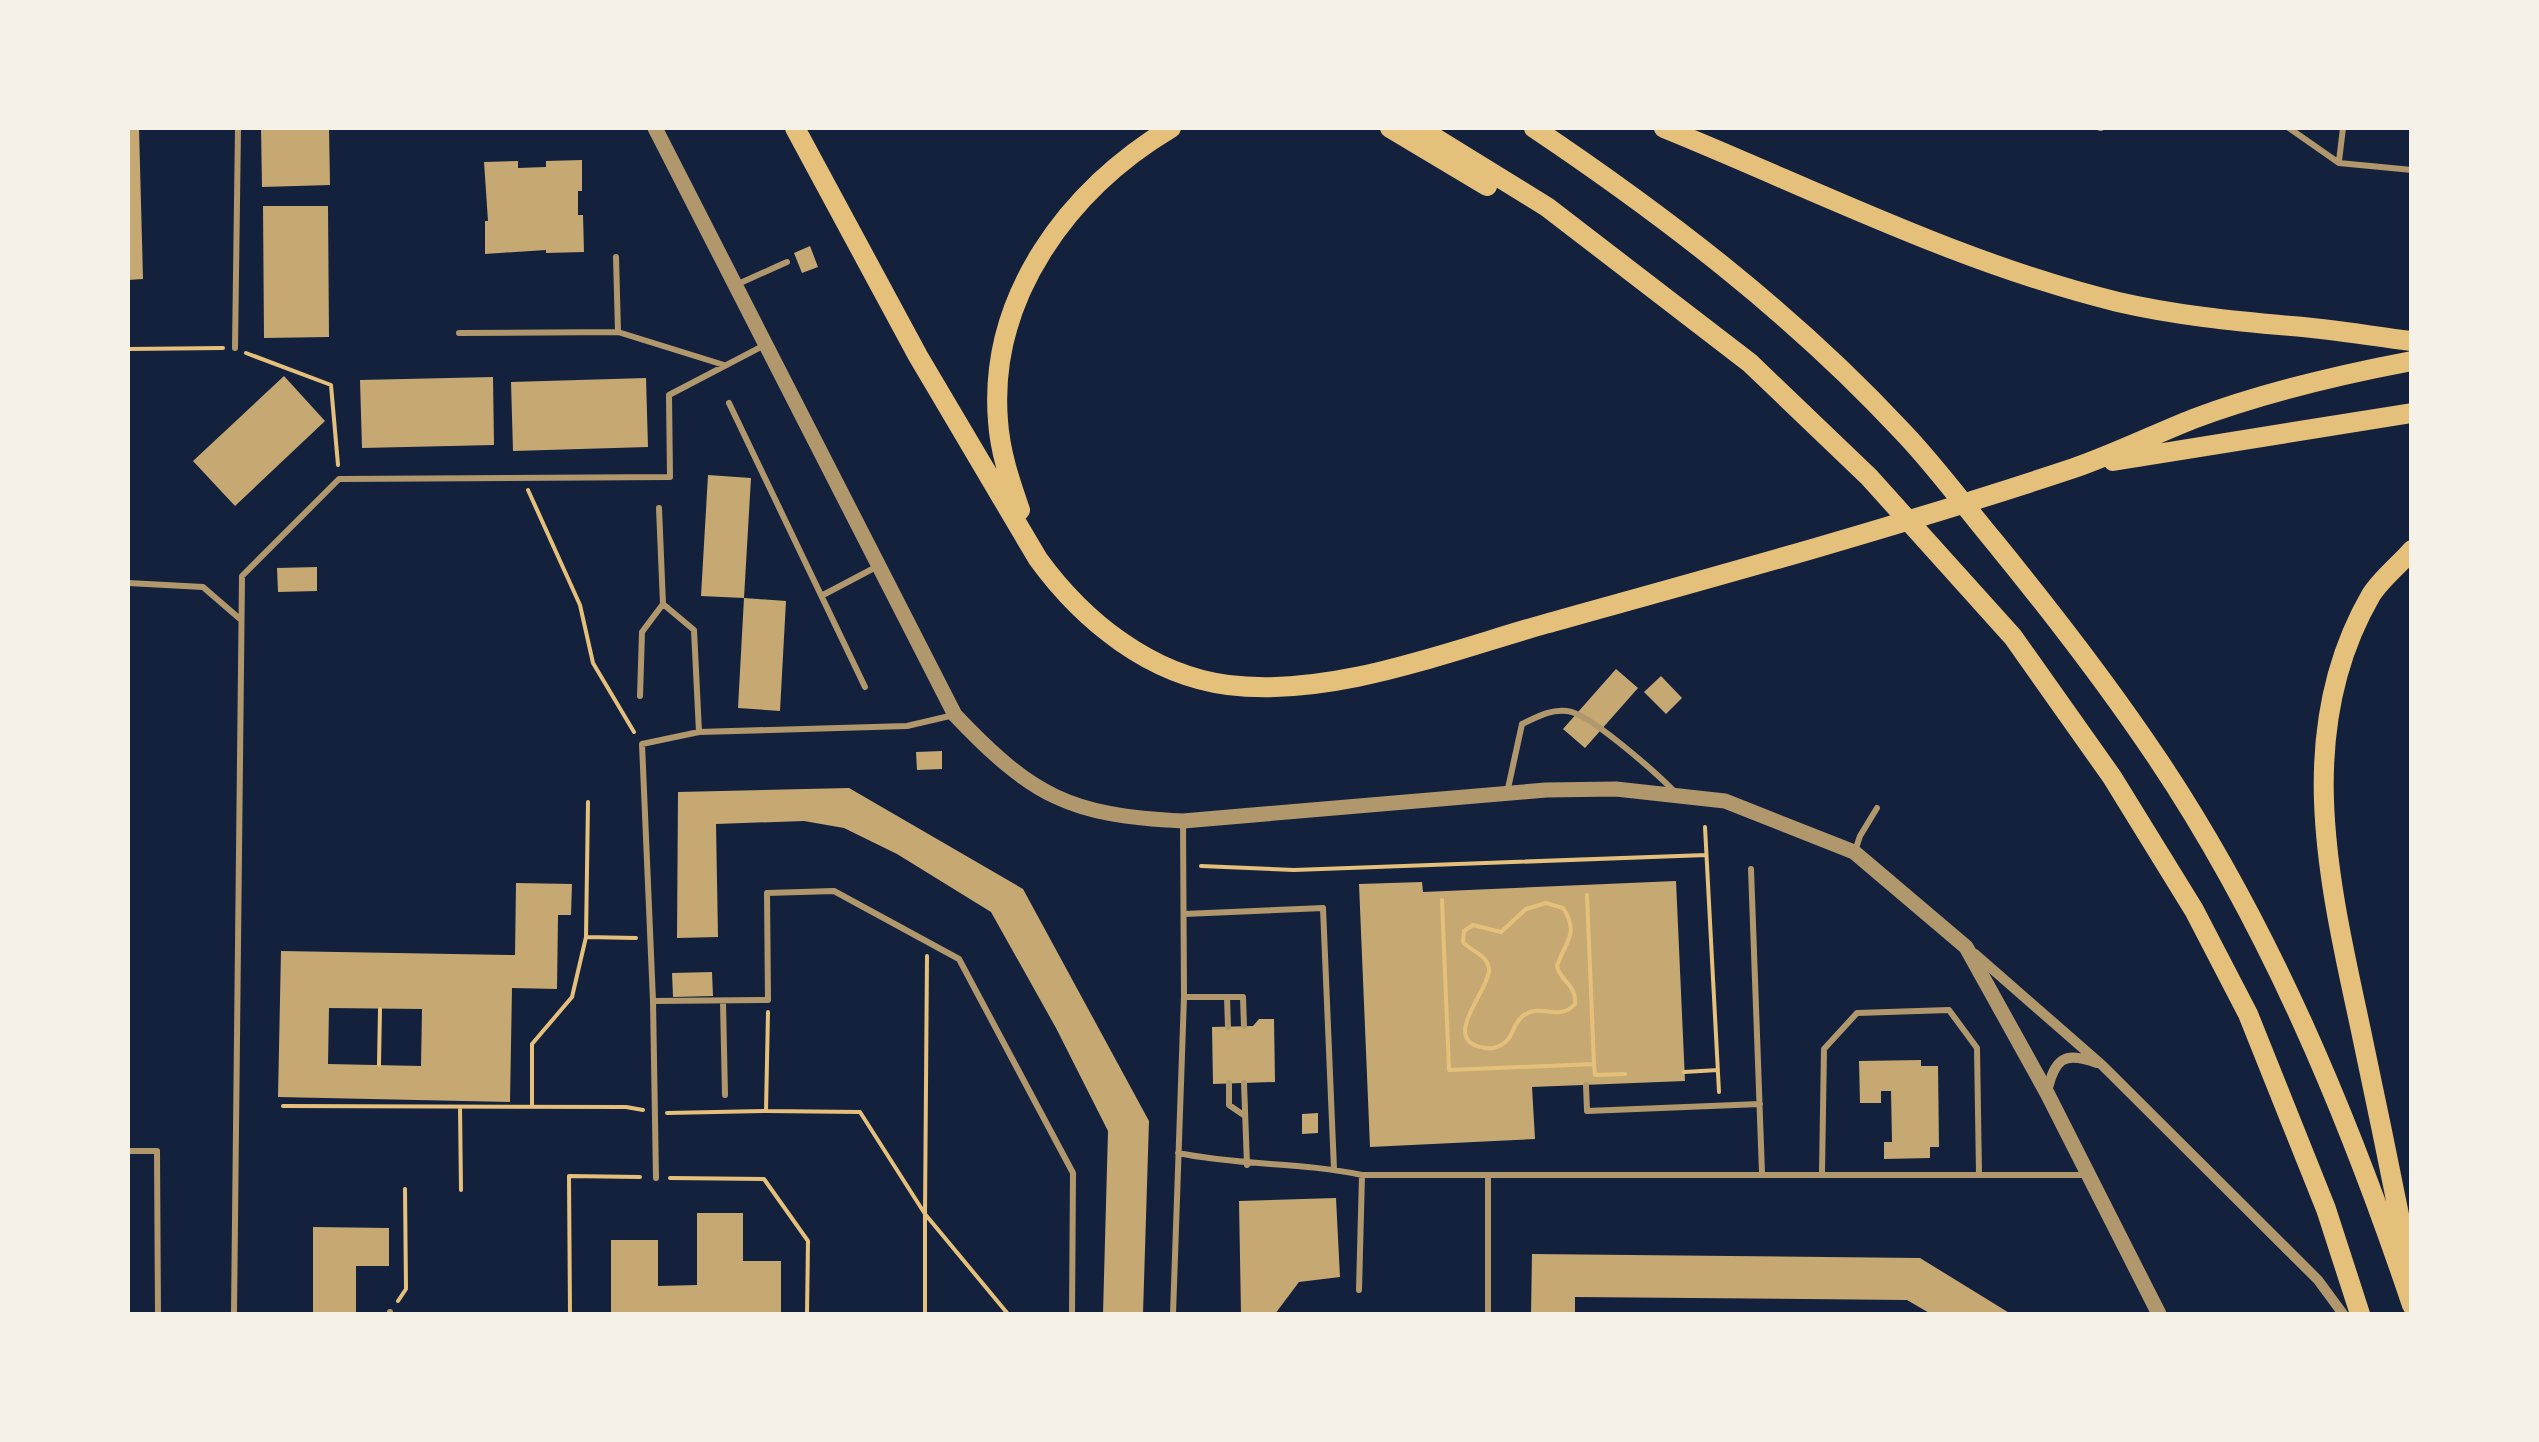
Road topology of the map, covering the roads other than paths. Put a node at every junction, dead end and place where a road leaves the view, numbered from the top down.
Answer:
1 (238, 128) edge
2 (656, 128) edge
3 (796, 128) edge
4 (1172, 128) edge
5 (1390, 128) edge
6 (1418, 128) edge
7 (1534, 128) edge
8 (1664, 128) edge
9 (1682, 128) edge
10 (2289, 128) edge
11 (2342, 128) edge
12 (2339, 163) junction
13 (2412, 170) edge
14 (1780, 175) junction
15 (616, 258) dead end
16 (787, 262) dead end
17 (737, 284) junction
18 (1656, 288) junction
19 (618, 332) junction
20 (459, 333) dead end
21 (2412, 341) edge
22 (766, 344) junction
23 (234, 348) road end
24 (2412, 362) edge
25 (726, 366) junction
26 (729, 403) dead end
27 (2412, 413) edge
28 (2076, 467) junction
29 (660, 508) dead end
30 (2412, 550) edge
31 (1038, 559) junction
32 (880, 566) junction
33 (128, 583) edge
34 (823, 594) junction
35 (663, 604) junction
36 (241, 620) junction
37 (864, 686) dead end
38 (640, 696) dead end
39 (955, 715) junction
40 (698, 732) junction
41 (1506, 794) junction
42 (1676, 794) junction
43 (1877, 808) dead end
44 (1183, 821) junction
45 (1854, 852) junction
46 (1751, 869) dead end
47 (1184, 914) junction
48 (1966, 947) junction
49 (1227, 997) junction
50 (1184, 998) junction
51 (653, 1000) junction
52 (723, 1002) junction
53 (1244, 1026) dead end
54 (1228, 1027) dead end
55 (2102, 1065) junction
56 (1244, 1082) dead end
57 (1228, 1083) dead end
58 (1586, 1085) dead end
59 (2047, 1092) junction
60 (724, 1095) dead end
61 (1760, 1104) junction
62 (1245, 1116) junction
63 (128, 1152) edge
64 (1178, 1153) junction
65 (1246, 1165) junction
66 (1334, 1169) junction
67 (1822, 1172) junction
68 (1762, 1173) junction
69 (1362, 1174) junction
70 (1978, 1174) junction
71 (2086, 1174) junction
72 (1488, 1175) junction
73 (656, 1178) road end
74 (2412, 1276) edge
75 (1359, 1290) dead end
76 (2412, 1305) edge
77 (158, 1314) edge
78 (234, 1314) edge
79 (1072, 1314) edge
80 (1173, 1314) edge
81 (1488, 1314) edge
82 (2159, 1314) edge
83 (2344, 1314) edge
84 (2360, 1314) edge

1 - 23 lane
2 - 17 street
3 - 31 main road
4 - 31 main road
5 - 18 main road
6 - 18 main road
7 - 76 main road
8 - 14 main road
9 - 14 lane
10 - 12 lane
11 - 12 lane
12 - 13 lane
14 - 21 main road
15 - 19 lane
16 - 17 lane
17 - 22 street
18 - 84 main road
19 - 20 lane
19 - 25 lane
22 - 25 lane
22 - 32 street
24 - 28 main road
25 - 36 lane
26 - 34 lane
27 - 28 main road
28 - 31 main road
29 - 35 lane
30 - 74 main road
32 - 34 lane
32 - 39 street
33 - 36 lane
34 - 37 lane
35 - 38 lane
35 - 40 lane
36 - 78 lane
39 - 40 lane
39 - 44 street
40 - 51 lane
41 - 42 street
41 - 42 lane
41 - 44 street
42 - 45 street
43 - 45 lane
44 - 47 lane
45 - 48 street
46 - 61 lane
47 - 50 lane
47 - 66 lane
48 - 55 street
48 - 59 street
49 - 50 lane
49 - 53 lane
49 - 54 lane
50 - 64 lane
51 - 52 lane
51 - 73 lane
52 - 60 lane
52 - 79 lane
55 - 59 street
55 - 83 street
56 - 62 lane
57 - 62 lane
58 - 61 lane
59 - 71 street
61 - 68 lane
62 - 65 lane
63 - 77 lane
64 - 65 lane
64 - 80 lane
65 - 66 lane
66 - 69 lane
67 - 68 lane
67 - 70 lane
67 - 70 lane
68 - 72 lane
69 - 72 lane
69 - 75 lane
70 - 71 lane
71 - 82 street
72 - 81 lane

